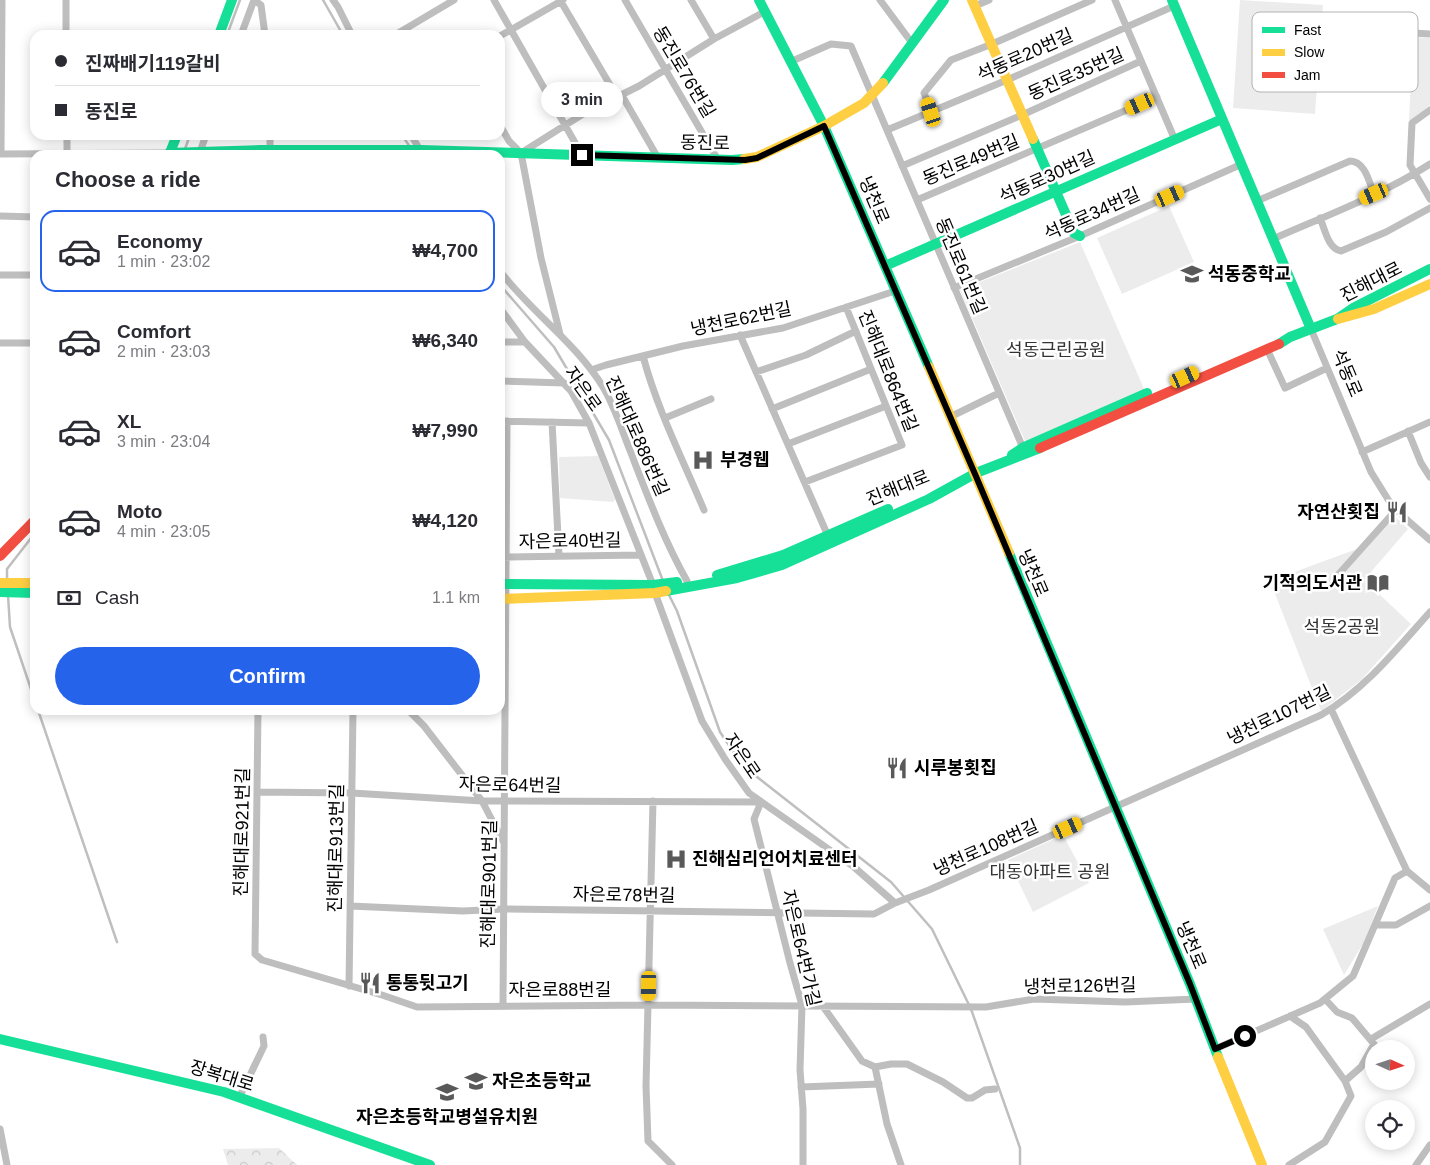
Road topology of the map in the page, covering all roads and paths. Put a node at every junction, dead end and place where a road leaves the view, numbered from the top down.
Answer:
1 (2, 0) edge
2 (66, 0) edge
3 (232, 0) edge
4 (254, 0) edge
5 (333, 0) edge
6 (454, 0) edge
7 (494, 0) edge
8 (561, 0) edge
9 (625, 0) edge
10 (691, 0) edge
11 (759, 0) edge
12 (880, 0) edge
13 (944, 0) edge
14 (989, 0) edge
15 (1092, 0) edge
16 (1115, 0) edge
17 (1174, 2) edge
18 (974, 3) edge
19 (764, 12) junction
20 (1126, 27) junction
21 (511, 29) junction
22 (66, 30) edge
23 (221, 30) edge
24 (243, 30) edge
25 (264, 30) edge
26 (350, 30) edge
27 (404, 30) edge
28 (505, 33) edge
29 (714, 39) junction
30 (912, 43) junction
31 (992, 44) junction
32 (1141, 61) junction
33 (790, 62) junction
34 (665, 71) junction
35 (1007, 80) junction
36 (872, 95) junction
37 (620, 96) junction
38 (1157, 97) junction
39 (1430, 110) edge
40 (931, 112) junction
41 (1022, 115) junction
42 (1222, 119) junction
43 (565, 125) junction
44 (824, 126) junction
45 (887, 130) junction
46 (505, 134) edge
47 (1175, 140) junction
48 (1037, 149) junction
49 (505, 153) edge
50 (521, 153) junction
51 (1, 154) edge
52 (30, 154) edge
53 (582, 155) junction
54 (658, 158) junction
55 (718, 160) junction
56 (1242, 164) junction
57 (1430, 164) edge
58 (902, 166) junction
59 (1416, 174) junction
60 (1056, 191) junction
61 (1374, 194) junction
62 (1430, 199) edge
63 (917, 200) junction
64 (1257, 202) junction
65 (1430, 208) edge
66 (0, 216) edge
67 (30, 217) edge
68 (1320, 218) junction
69 (1080, 236) junction
70 (1273, 239) junction
71 (935, 244) junction
72 (885, 266) junction
73 (1430, 269) edge
74 (0, 275) edge
75 (30, 275) edge
76 (505, 277) edge
77 (1430, 284) edge
78 (954, 288) junction
79 (895, 291) junction
80 (846, 307) junction
81 (505, 315) edge
82 (1337, 319) junction
83 (1310, 329) junction
84 (856, 331) junction
85 (740, 336) junction
86 (560, 337) junction
87 (1290, 337) junction
88 (505, 342) edge
89 (525, 342) junction
90 (0, 343) edge
91 (30, 343) edge
92 (1268, 349) junction
93 (642, 356) junction
94 (1327, 368) junction
95 (871, 369) junction
96 (591, 370) junction
97 (756, 372) junction
98 (505, 381) edge
99 (564, 384) junction
100 (999, 393) junction
101 (711, 399) dead end
102 (886, 406) junction
103 (772, 408) junction
104 (950, 417) junction
105 (665, 418) junction
106 (505, 421) edge
107 (552, 422) junction
108 (1430, 422) edge
109 (589, 423) junction
110 (1408, 431) junction
111 (788, 444) junction
112 (1023, 448) junction
113 (1362, 452) junction
114 (1004, 461) junction
115 (975, 474) junction
116 (1430, 477) edge
117 (805, 482) junction
118 (946, 487) junction
119 (704, 510) dead end
120 (1396, 510) junction
121 (30, 525) edge
122 (828, 536) junction
123 (1430, 540) edge
124 (640, 555) junction
125 (0, 556) edge
126 (559, 556) junction
127 (505, 557) edge
128 (1337, 576) dead end
129 (687, 581) junction
130 (30, 584) edge
131 (505, 584) edge
132 (675, 586) junction
133 (655, 589) junction
134 (4, 590) edge
135 (30, 593) edge
136 (505, 599) edge
137 (1430, 612) edge
138 (1331, 709) junction
139 (258, 715) edge
140 (353, 715) edge
141 (413, 715) edge
142 (504, 715) edge
143 (258, 792) junction
144 (352, 793) junction
145 (482, 801) junction
146 (505, 802) junction
147 (653, 802) junction
148 (762, 802) junction
149 (1115, 807) junction
150 (505, 843) junction
151 (1406, 871) junction
152 (1430, 890) edge
153 (895, 903) junction
154 (350, 906) junction
155 (1430, 906) edge
156 (504, 909) junction
157 (650, 911) junction
158 (778, 912) junction
159 (1375, 925) junction
160 (256, 954) joint
161 (349, 986) junction
162 (1196, 999) junction
163 (1325, 999) junction
164 (1430, 1004) edge
165 (649, 1005) junction
166 (802, 1005) junction
167 (822, 1005) junction
168 (503, 1006) junction
169 (965, 1007) joint
170 (1290, 1016) junction
171 (263, 1037) dead end
172 (0, 1039) edge
173 (1371, 1040) edge
174 (1374, 1040) edge
175 (1215, 1049) junction
176 (1365, 1058) edge
177 (875, 1067) junction
178 (1345, 1081) junction
179 (879, 1084) junction
180 (801, 1087) junction
181 (995, 1089) dead end
182 (239, 1098) junction
183 (0, 1129) edge
184 (1430, 1145) edge
185 (6, 1165) edge
186 (430, 1165) edge
187 (672, 1165) edge
188 (803, 1165) edge
189 (901, 1165) edge
190 (1262, 1165) edge
191 (1289, 1165) edge
192 (1416, 1165) edge

1 - 51 street, 동진로
2 - 22 street
3 - 23 main road
4 - 24 street
4 - 25 street
5 - 26 street
6 - 27 street
7 - 21 street
8 - 21 street
8 - 37 street
9 - 34 street, 동진로76번길
10 - 29 street
11 - 19 main road, 냉천로
12 - 30 street
13 - 30 main road, 동진로
14 - 18 street
15 - 31 street
16 - 20 street, 동진로35번길
17 - 20 street, 석동로20번길
17 - 42 main road, 석동로
18 - 31 main road, 동진로49번길
19 - 29 street
19 - 33 main road, 냉천로
20 - 32 street, 동진로35번길
20 - 35 street, 석동로20번길
21 - 28 street
21 - 43 street
29 - 34 street
30 - 36 main road, 동진로
31 - 35 main road, 동진로49번길
31 - 40 street
32 - 38 street, 동진로35번길
32 - 41 street, 동진로35번길
33 - 36 street
33 - 44 main road, 냉천로
34 - 37 street
34 - 55 street, 동진로76번길
35 - 40 street, 석동로20번길
35 - 41 main road, 동진로49번길
36 - 44 main road, 동진로
36 - 45 street, 동진로61번길
37 - 43 street
37 - 54 street
38 - 47 street, 동진로35번길
38 - 48 street
39 - 59 street
40 - 45 street, 석동로20번길
41 - 48 main road, 동진로49번길
41 - 58 street, 동진로49번길
42 - 47 main road, 석동로30번길
42 - 56 main road, 석동로
43 - 50 street
43 - 53 street
44 - 55 main road, 동진로
44 - 72 main road, 냉천로
45 - 58 street, 동진로61번길
46 - 50 street
47 - 60 main road, 석동로30번길
48 - 60 main road, 동진로49번길
48 - 63 street, 동진로49번길
49 - 50 main road, 동진로
50 - 53 main road, 동진로
50 - 86 street
51 - 52 street, 동진로
53 - 54 main road, 동진로
54 - 55 main road, 동진로
56 - 64 main road, 석동로
56 - 69 street, 석동로34번길
57 - 59 street
58 - 63 street, 동진로61번길
59 - 61 street
59 - 62 street
60 - 69 main road, 동진로49번길
60 - 71 main road, 석동로30번길
61 - 64 street
61 - 68 street
63 - 71 street, 동진로61번길
64 - 70 main road, 석동로
65 - 68 street
66 - 67 street
68 - 70 street
69 - 78 street, 석동로34번길
70 - 83 main road, 석동로
71 - 72 main road, 석동로30번길
71 - 78 street, 동진로61번길
72 - 79 main road, 냉천로
73 - 82 main road, 진해대로
74 - 75 street
76 - 86 street, 진해대로886번길
77 - 82 main road, 진해대로
78 - 100 street, 동진로61번길
79 - 80 street, 냉천로62번길
79 - 104 main road, 냉천로
80 - 84 street, 진해대로864번길
80 - 85 street, 냉천로62번길
81 - 89 street, 자은로
82 - 83 main road
83 - 87 main road
83 - 94 street, 석동로
84 - 95 street, 진해대로864번길
84 - 97 street
85 - 93 street, 냉천로62번길
85 - 97 street
86 - 96 street, 진해대로886번길
87 - 92 main road
87 - 112 main road
88 - 89 street
89 - 99 street, 자은로
90 - 91 street
92 - 94 street
92 - 114 main road
93 - 96 street, 냉천로62번길
93 - 105 street
94 - 113 street, 석동로
95 - 102 street, 진해대로864번길
95 - 103 street
96 - 129 street, 진해대로886번길
97 - 103 street
98 - 99 street
99 - 109 street, 자은로
100 - 104 street
100 - 112 street, 동진로61번길
101 - 105 street
102 - 111 street
102 - 117 street, 진해대로864번길
103 - 111 street
104 - 115 main road, 냉천로
105 - 119 street
106 - 107 street
107 - 109 street
107 - 126 street
108 - 110 street
109 - 124 street, 자은로
110 - 113 street
110 - 116 street
111 - 117 street
112 - 114 main road
113 - 120 street, 석동로
114 - 115 main road
115 - 118 main road
115 - 149 main road, 냉천로
117 - 122 street
118 - 122 main road, 진해대로
118 - 132 main road, 진해대로
120 - 123 street, 석동로
120 - 128 street
121 - 125 main road
122 - 129 main road, 진해대로
124 - 126 street, 자은로40번길
124 - 133 street, 자은로
126 - 127 street, 자은로40번길
129 - 132 main road, 진해대로
130 - 134 main road
131 - 133 main road
132 - 133 main road
133 - 136 main road
133 - 148 street, 자은로
134 - 135 main road
137 - 138 street, 냉천로107번길
138 - 149 street, 냉천로107번길
138 - 151 street
139 - 143 street, 진해대로921번길
140 - 144 street, 진해대로913번길
141 - 145 street
142 - 146 street, 진해대로901번길
143 - 144 street, 자은로64번길
143 - 160 street, 진해대로921번길
144 - 145 street, 자은로64번길
144 - 154 street, 진해대로913번길
145 - 146 street, 자은로64번길
145 - 150 street
146 - 147 street, 자은로64번길
146 - 150 street, 진해대로901번길
147 - 148 street, 자은로64번길
147 - 157 street
148 - 153 street, 자은로
148 - 158 street, 자은로64번가길
149 - 153 street, 냉천로108번길
149 - 162 main road, 냉천로
150 - 156 street, 진해대로901번길
151 - 152 street
151 - 159 street
153 - 158 street, 자은로78번길
154 - 156 street, 자은로78번길
154 - 161 street, 진해대로913번길
155 - 159 street
156 - 157 street, 자은로78번길
156 - 168 street, 진해대로901번길
157 - 158 street, 자은로78번길
157 - 165 street
158 - 166 street, 자은로64번가길
159 - 163 street
160 - 161 street, 자은로88번길
161 - 168 street, 자은로88번길
162 - 169 street, 냉천로126번길
162 - 175 main road, 냉천로
163 - 170 street
163 - 173 street
164 - 174 street
165 - 166 street, 자은로88번길
165 - 168 street, 자은로88번길
165 - 187 street
166 - 167 street, 자은로88번길
166 - 180 street, 자은로64번가길
167 - 169 street, 자은로88번길
167 - 177 street
170 - 175 street
170 - 178 street
171 - 182 street
172 - 182 main road, 장복대로
175 - 190 main road, 냉천로
176 - 178 street
177 - 179 street
177 - 181 street
178 - 191 street
179 - 180 street
179 - 189 street
180 - 188 street, 자은로64번가길
182 - 186 main road, 장복대로
183 - 185 street
184 - 192 street

